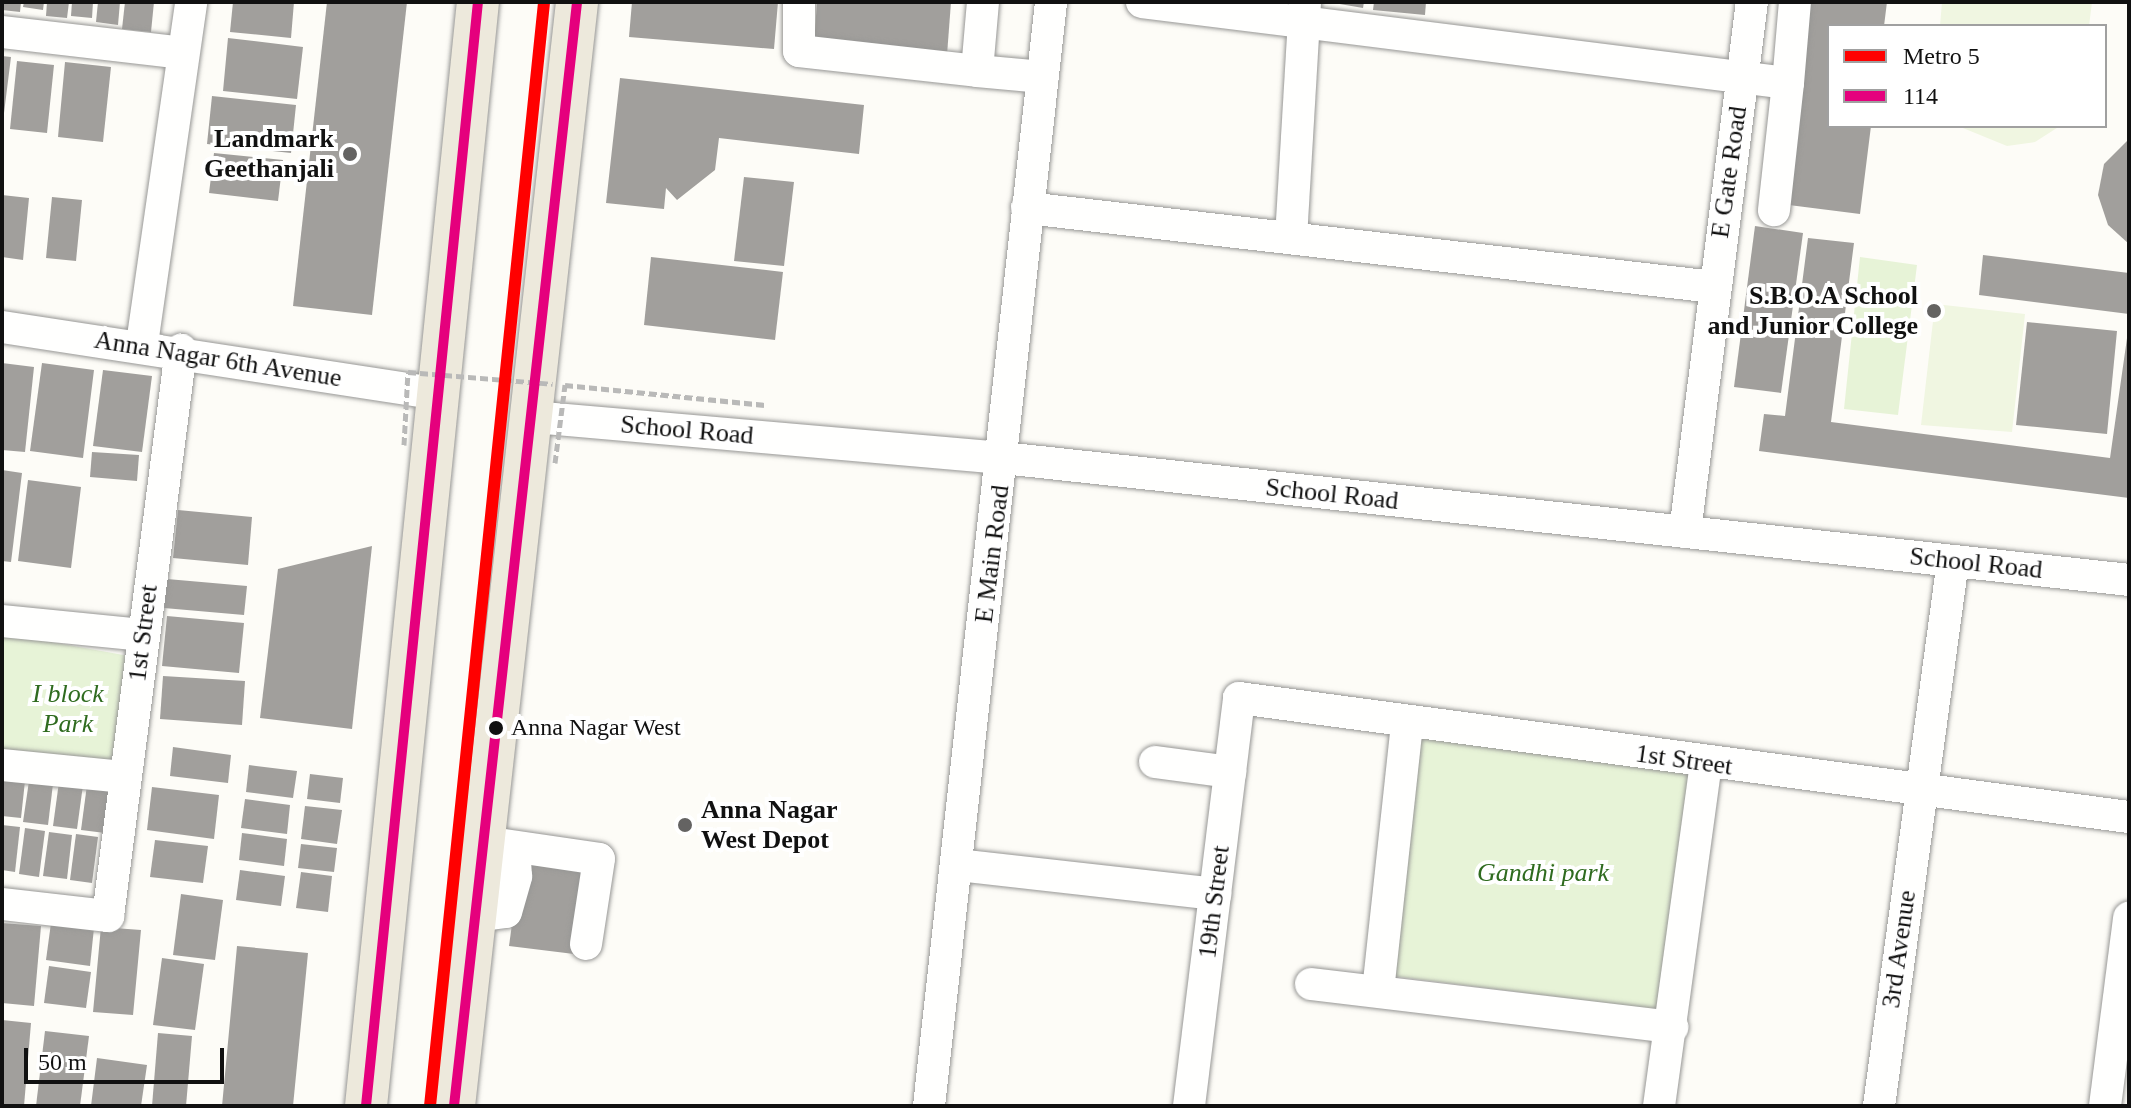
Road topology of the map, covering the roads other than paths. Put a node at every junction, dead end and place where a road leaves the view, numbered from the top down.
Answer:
1 (191, 2) edge
2 (478, 2) edge
3 (577, 2) edge
4 (799, 2) edge
5 (983, 2) edge
6 (1051, 2) edge
7 (1142, 2) edge
8 (1752, 2) edge
9 (1795, 2) edge
10 (1304, 11) edge
11 (2, 32) edge
12 (183, 53) junction
13 (977, 71) junction
14 (1742, 75) junction
15 (1043, 77) junction
16 (1788, 83) junction
17 (1027, 208) junction
18 (1774, 210) dead end
19 (1291, 238) junction
20 (1714, 287) junction
21 (2, 327) edge
22 (142, 344) junction
23 (181, 350) junction
24 (433, 393) junction
25 (543, 400) junction
26 (1003, 458) junction
27 (1685, 532) junction
28 (1953, 561) junction
29 (2129, 580) edge
30 (2, 621) edge
31 (143, 635) junction
32 (1239, 698) joint
33 (1407, 722) junction
34 (1155, 762) dead end
35 (1706, 763) junction
36 (2, 765) edge
37 (1230, 772) junction
38 (124, 777) junction
39 (1920, 793) junction
40 (2129, 817) edge
41 (484, 846) junction
42 (957, 865) junction
43 (1215, 894) junction
44 (2, 904) edge
45 (2129, 918) edge
46 (586, 944) dead end
47 (1311, 984) dead end
48 (1378, 991) junction
49 (1672, 1027) junction
50 (2119, 1073) edge
51 (366, 1106) edge
52 (454, 1106) edge
53 (929, 1106) edge
54 (1189, 1106) edge
55 (1659, 1106) edge
56 (1879, 1106) edge
57 (2105, 1106) edge

1 - 12 street
2 - 24 main road
3 - 25 main road
4 - 13 street
5 - 13 street
6 - 15 street, E Main Road
7 - 10 street
8 - 14 street, E Gate Road
9 - 16 street
10 - 14 street
10 - 19 street
11 - 12 street
12 - 22 street
13 - 15 street
14 - 16 street
14 - 20 street, E Gate Road
15 - 17 street, E Main Road
16 - 18 street
17 - 19 street
17 - 26 street, E Main Road
19 - 20 street
20 - 27 street, E Gate Road
21 - 22 street, Anna Nagar 6th Avenue
22 - 23 street, Anna Nagar 6th Avenue
23 - 24 street, Anna Nagar 6th Avenue
23 - 31 street, 1st Street
24 - 51 main road
25 - 26 street, School Road
25 - 41 main road
26 - 27 street, School Road
26 - 42 street, E Main Road
27 - 28 street, School Road
28 - 29 street, School Road
28 - 39 street, 3rd Avenue
30 - 31 street
31 - 38 street, 1st Street
32 - 33 street, 1st Street
32 - 37 street, 19th Street
33 - 35 street, 1st Street
33 - 48 street
34 - 37 street
35 - 39 street, 1st Street
35 - 49 street
36 - 38 street
37 - 43 street, 19th Street
38 - 44 street, 1st Street
39 - 40 street, 1st Street
39 - 56 street, 3rd Avenue
41 - 46 street
41 - 52 main road
42 - 43 street
42 - 53 street, E Main Road
43 - 54 street, 19th Street
45 - 50 street
47 - 48 street
48 - 49 street
49 - 55 street
50 - 57 street

